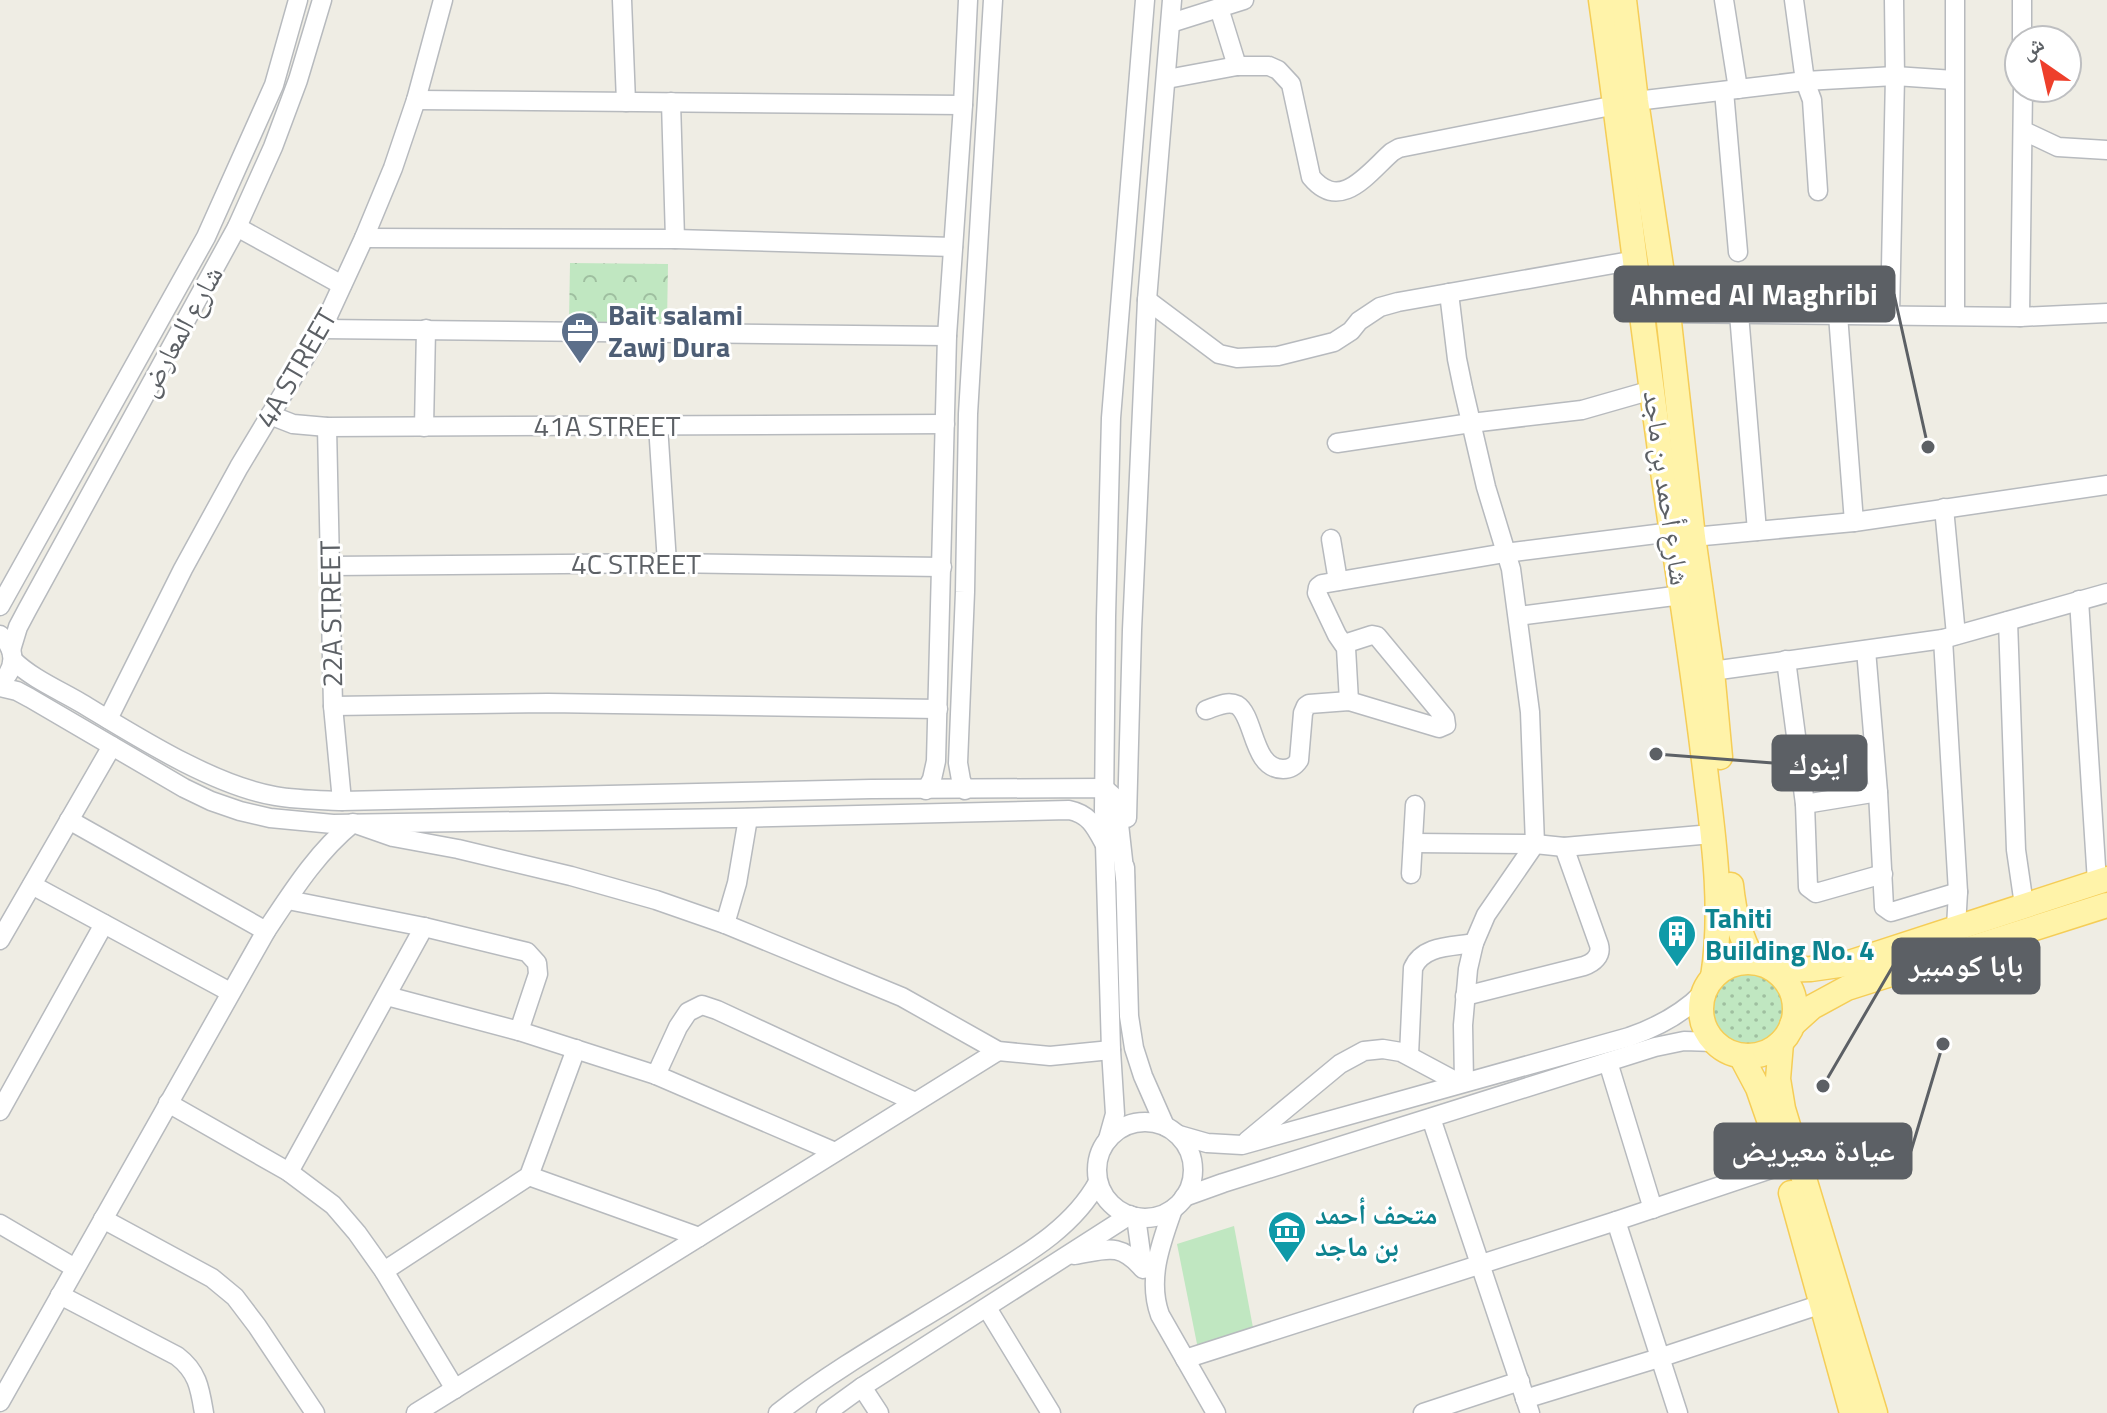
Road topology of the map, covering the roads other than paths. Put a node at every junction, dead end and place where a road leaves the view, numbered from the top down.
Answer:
1 (298, 0) edge
2 (322, 0) edge
3 (443, 0) edge
4 (622, 0) edge
5 (968, 0) edge
6 (993, 0) edge
7 (1145, 0) edge
8 (1172, 0) edge
9 (1244, 0) edge
10 (1601, 0) edge
11 (1624, 0) edge
12 (1724, 0) edge
13 (1794, 0) edge
14 (1894, 0) edge
15 (1955, 0) edge
16 (2022, 0) edge
17 (1219, 8) junction
18 (1171, 23) junction
19 (2022, 24) edge
20 (1237, 66) junction
21 (1895, 76) junction
22 (1167, 79) junction
23 (1954, 80) junction
24 (1805, 81) junction
25 (1731, 90) junction
26 (416, 100) junction
27 (626, 102) junction
28 (671, 102) junction
29 (1626, 103) junction
30 (2023, 104) edge
31 (963, 105) junction
32 (2024, 131) junction
33 (2107, 150) edge
34 (1818, 191) dead end
35 (237, 227) junction
36 (364, 238) junction
37 (675, 239) junction
38 (953, 247) junction
39 (1738, 252) dead end
40 (1636, 260) junction
41 (342, 285) junction
42 (1449, 293) junction
43 (1147, 300) junction
44 (1668, 313) junction
45 (2107, 313) edge
46 (1739, 314) junction
47 (1838, 315) junction
48 (1890, 315) junction
49 (1955, 315) junction
50 (2020, 317) junction
51 (322, 329) junction
52 (426, 329) junction
53 (947, 336) junction
54 (1652, 390) junction
55 (270, 415) junction
56 (1471, 423) junction
57 (945, 424) junction
58 (658, 425) junction
59 (327, 427) junction
60 (424, 427) junction
61 (1337, 443) dead end
62 (2107, 485) edge
63 (1944, 508) junction
64 (1854, 522) junction
65 (1757, 531) junction
66 (1683, 534) junction
67 (1331, 539) dead end
68 (1505, 553) junction
69 (667, 563) junction
70 (330, 566) junction
71 (942, 567) junction
72 (1338, 581) junction
73 (2107, 593) edge
74 (1682, 595) junction
75 (2079, 600) junction
76 (0, 606) edge
77 (1518, 616) junction
78 (2008, 621) junction
79 (1950, 637) junction
80 (1344, 644) junction
81 (8, 648) edge
82 (1866, 650) junction
83 (939, 658) junction
84 (1786, 660) junction
85 (1712, 671) junction
86 (0, 685) edge
87 (1349, 701) junction
88 (333, 706) junction
89 (938, 709) junction
90 (1206, 710) dead end
91 (108, 719) junction
92 (960, 725) junction
93 (112, 746) junction
94 (1104, 788) junction
95 (871, 789) junction
96 (1033, 789) junction
97 (926, 790) junction
98 (965, 790) junction
99 (1878, 792) junction
100 (342, 801) junction
101 (1805, 804) junction
102 (1415, 805) dead end
103 (965, 812) junction
104 (742, 818) junction
105 (69, 820) junction
106 (300, 822) junction
107 (353, 823) junction
108 (1712, 834) junction
109 (1104, 843) junction
110 (1413, 843) junction
111 (1535, 844) junction
112 (1564, 847) junction
113 (318, 857) junction
114 (1411, 874) dead end
115 (1883, 874) junction
116 (1125, 878) junction
117 (2102, 880) edge
118 (32, 885) junction
119 (1958, 892) junction
120 (288, 900) junction
121 (2024, 905) junction
122 (2107, 905) edge
123 (104, 924) junction
124 (725, 924) junction
125 (424, 927) junction
126 (1956, 927) junction
127 (266, 931) junction
128 (0, 940) edge
129 (1474, 943) junction
130 (1764, 966) junction
131 (1708, 985) junction
132 (230, 992) junction
133 (387, 996) junction
134 (1465, 996) junction
135 (519, 1031) junction
136 (1787, 1034) junction
137 (1714, 1042) junction
138 (576, 1049) junction
139 (1111, 1050) junction
140 (998, 1051) junction
141 (1409, 1055) junction
142 (1741, 1056) junction
143 (1608, 1062) junction
144 (656, 1075) junction
145 (1462, 1083) junction
146 (915, 1102) junction
147 (168, 1103) junction
148 (0, 1111) edge
149 (1431, 1118) junction
150 (1172, 1131) junction
151 (1108, 1139) junction
152 (1242, 1145) junction
153 (835, 1152) junction
154 (1783, 1165) junction
155 (289, 1172) junction
156 (529, 1176) junction
157 (1098, 1182) junction
158 (1179, 1203) junction
159 (1653, 1209) junction
160 (1133, 1216) junction
161 (103, 1219) junction
162 (1616, 1221) junction
163 (0, 1224) edge
164 (699, 1237) junction
165 (1067, 1256) junction
166 (1479, 1263) junction
167 (75, 1268) junction
168 (1143, 1269) junction
169 (384, 1271) junction
170 (1153, 1288) junction
171 (60, 1295) junction
172 (1822, 1304) junction
173 (987, 1308) junction
174 (1659, 1358) junction
175 (1185, 1359) junction
176 (862, 1387) junction
177 (455, 1389) junction
178 (1525, 1398) edge
179 (0, 1402) edge
180 (1212, 1411) edge
181 (204, 1413) edge
182 (315, 1413) edge
183 (416, 1413) edge
184 (778, 1413) edge
185 (826, 1413) edge
186 (879, 1413) edge
187 (1051, 1413) edge
188 (1423, 1413) edge
189 (1678, 1413) edge
190 (1852, 1413) edge
191 (1875, 1413) edge

1 - 76 street, شارع المعارض
2 - 35 street, شارع المعارض
3 - 26 street, 4A STREET
4 - 27 street
5 - 31 street
6 - 92 street
7 - 94 street
8 - 18 street
9 - 17 street
10 - 29 main road, شارع أحمد بن ماجد
11 - 29 main road, شارع أحمد بن ماجد
12 - 25 street
13 - 24 street
14 - 21 street
15 - 23 street
16 - 19 street
17 - 18 street
17 - 20 street
18 - 22 street
20 - 22 street
20 - 29 street
21 - 23 street
21 - 24 street
21 - 48 street
22 - 43 street
23 - 49 street
24 - 25 street
24 - 34 street
25 - 29 street
25 - 39 street
26 - 27 street
26 - 36 street, 4A STREET
27 - 28 street
28 - 31 street
28 - 37 street
29 - 40 main road, شارع أحمد بن ماجد
29 - 44 main road, شارع أحمد بن ماجد
30 - 32 street
31 - 38 street
32 - 33 street
32 - 50 street
35 - 41 street
35 - 81 street, شارع المعارض
36 - 37 street
36 - 41 street, 4A STREET
37 - 38 street
38 - 53 street
40 - 42 street
40 - 54 main road, شارع أحمد بن ماجد
41 - 51 street, 4A STREET
42 - 43 street
42 - 56 street
43 - 116 street
44 - 46 street
44 - 66 main road, شارع أحمد بن ماجد
45 - 50 street
46 - 47 street
46 - 65 street
47 - 48 street
47 - 64 street
48 - 49 street
49 - 50 street
51 - 52 street
51 - 55 street, 4A STREET
52 - 53 street
52 - 60 street
53 - 57 street
54 - 56 street
54 - 66 main road, شارع أحمد بن ماجد
55 - 59 street, 41A STREET
55 - 91 street, 4A STREET
56 - 61 street
56 - 68 street
57 - 58 street, 41A STREET
57 - 71 street
58 - 60 street, 41A STREET
58 - 69 street
59 - 60 street, 41A STREET
59 - 70 street, 22A STREET
62 - 63 street
63 - 64 street
63 - 79 street
64 - 65 street
65 - 66 street
66 - 68 street
66 - 74 main road, شارع أحمد بن ماجد
66 - 85 main road, شارع أحمد بن ماجد
67 - 72 street
68 - 72 street
68 - 77 street
69 - 70 street, 4C STREET
69 - 71 street, 4C STREET
70 - 88 street, 22A STREET
71 - 83 street
72 - 80 street
73 - 75 street
74 - 77 street
74 - 108 main road, شارع أحمد بن ماجد
75 - 78 street
75 - 117 street
77 - 111 street
78 - 79 street
78 - 121 street
79 - 82 street
79 - 119 street
80 - 87 street
80 - 87 street
81 - 86 street, شارع المعارض
81 - 91 street
82 - 84 street
82 - 99 street
83 - 89 street
83 - 92 street
84 - 85 street
84 - 101 street
85 - 130 main road, شارع أحمد بن ماجد
86 - 93 street
87 - 90 street
88 - 89 street
88 - 100 street, 22A STREET
89 - 97 street
91 - 100 street
92 - 98 street
93 - 105 street
93 - 106 street
94 - 96 street
94 - 109 street
94 - 116 street
95 - 97 street
95 - 100 street
95 - 104 street
96 - 98 street
96 - 103 street
97 - 98 street
99 - 101 street
99 - 115 street
101 - 115 street
102 - 110 street
103 - 104 street
103 - 109 street
104 - 107 street
104 - 124 street
105 - 118 street
105 - 127 street
106 - 107 street
106 - 113 street
107 - 113 street
107 - 124 street
108 - 112 street
108 - 131 main road, شارع أحمد بن ماجد
109 - 139 street
110 - 111 street
110 - 114 street
111 - 112 street
111 - 129 street
112 - 134 street
113 - 120 street
115 - 119 street
116 - 150 street
117 - 121 main road
118 - 123 street
118 - 128 street
119 - 126 street
120 - 125 street
120 - 127 street
121 - 126 main road
122 - 136 main road
123 - 132 street
123 - 148 street
124 - 140 street
125 - 133 street
125 - 135 street
126 - 130 main road
127 - 132 street
129 - 134 street
129 - 141 street
130 - 131 main road
130 - 136 main road
131 - 137 main road
131 - 145 street
132 - 147 street
133 - 135 street
133 - 155 street
134 - 145 street
135 - 138 street
136 - 142 main road
136 - 191 main road
137 - 142 main road
137 - 143 street
138 - 144 street
138 - 156 street
139 - 140 street
139 - 151 street
140 - 146 street
141 - 145 street
141 - 152 street
142 - 154 main road
143 - 149 street
143 - 159 street
144 - 146 street
144 - 153 street
145 - 152 street
146 - 153 street
147 - 155 street
147 - 161 street
149 - 158 street
149 - 166 street
150 - 151 street
150 - 152 street
150 - 158 street
151 - 157 street
153 - 164 street
154 - 159 street
154 - 172 main road
155 - 169 street
156 - 164 street
156 - 169 street
157 - 160 street
157 - 184 street
158 - 160 street
158 - 170 street
159 - 162 street
160 - 165 street
160 - 168 street
161 - 167 street
161 - 182 street
162 - 166 street
162 - 174 street
163 - 167 street
164 - 177 street
165 - 168 street
165 - 173 street
166 - 175 street
166 - 178 street
167 - 171 street
168 - 170 street
169 - 177 street
170 - 175 street
171 - 179 street
171 - 181 street
172 - 174 street
172 - 190 main road
173 - 176 street
173 - 187 street
174 - 178 street
174 - 189 street
175 - 180 street
176 - 185 street
176 - 186 street
177 - 183 street
178 - 188 street

